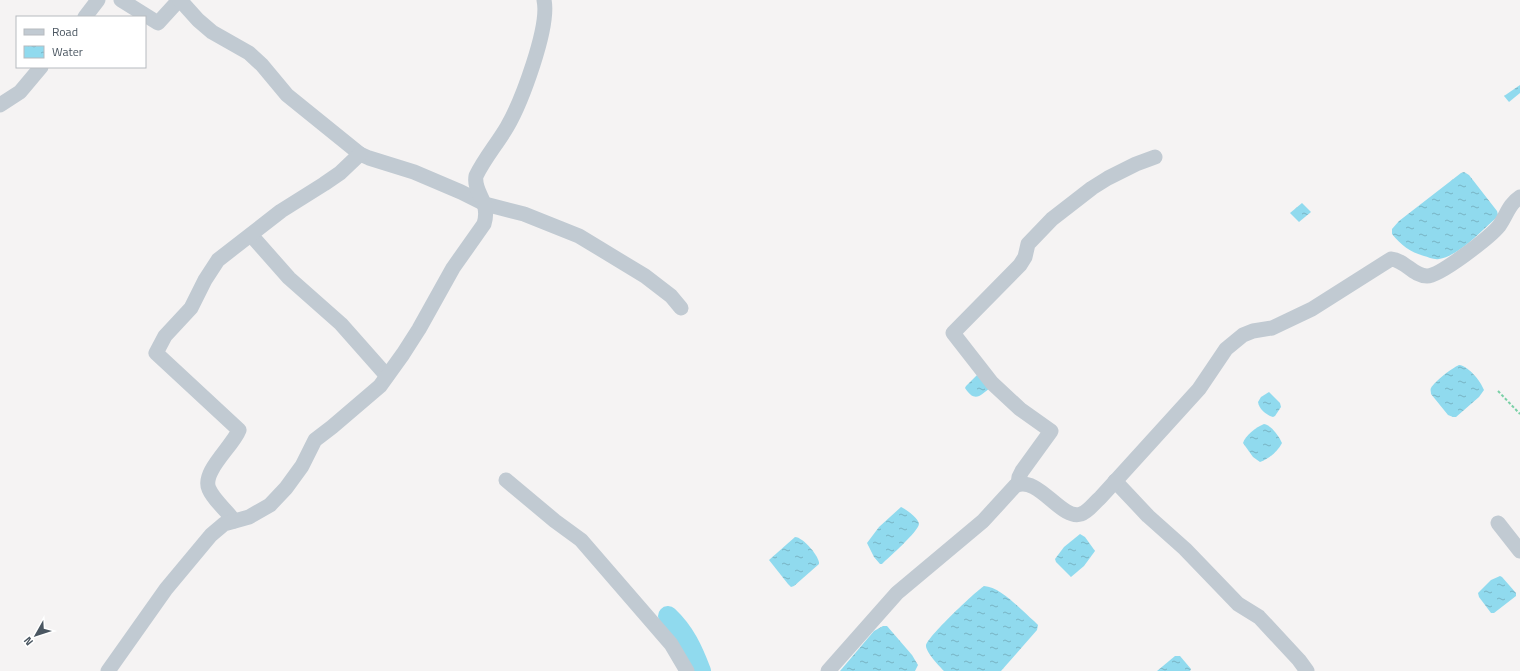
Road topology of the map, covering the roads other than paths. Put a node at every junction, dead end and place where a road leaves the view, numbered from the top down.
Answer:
1 (98, 0) edge
2 (121, 0) edge
3 (179, 0) edge
4 (544, 0) edge
5 (87, 16) edge
6 (40, 68) edge
7 (0, 105) edge
8 (360, 154) junction
9 (1155, 157) dead end
10 (1520, 197) edge
11 (484, 204) junction
12 (251, 235) junction
13 (681, 308) dead end
14 (387, 376) junction
15 (506, 480) dead end
16 (1115, 481) junction
17 (1018, 484) junction
18 (234, 521) junction
19 (1498, 523) dead end
20 (1520, 551) edge
21 (108, 671) edge
22 (687, 671) edge
23 (828, 671) edge
24 (1308, 671) edge

1 - 5 street
2 - 3 street
3 - 8 street
4 - 11 street
6 - 7 street
8 - 11 street
8 - 12 street
9 - 17 street
10 - 16 street
11 - 13 street
11 - 14 street
12 - 14 street
12 - 18 street
14 - 18 street
15 - 22 street
16 - 17 street
16 - 24 street
17 - 23 street
18 - 21 street
19 - 20 street

